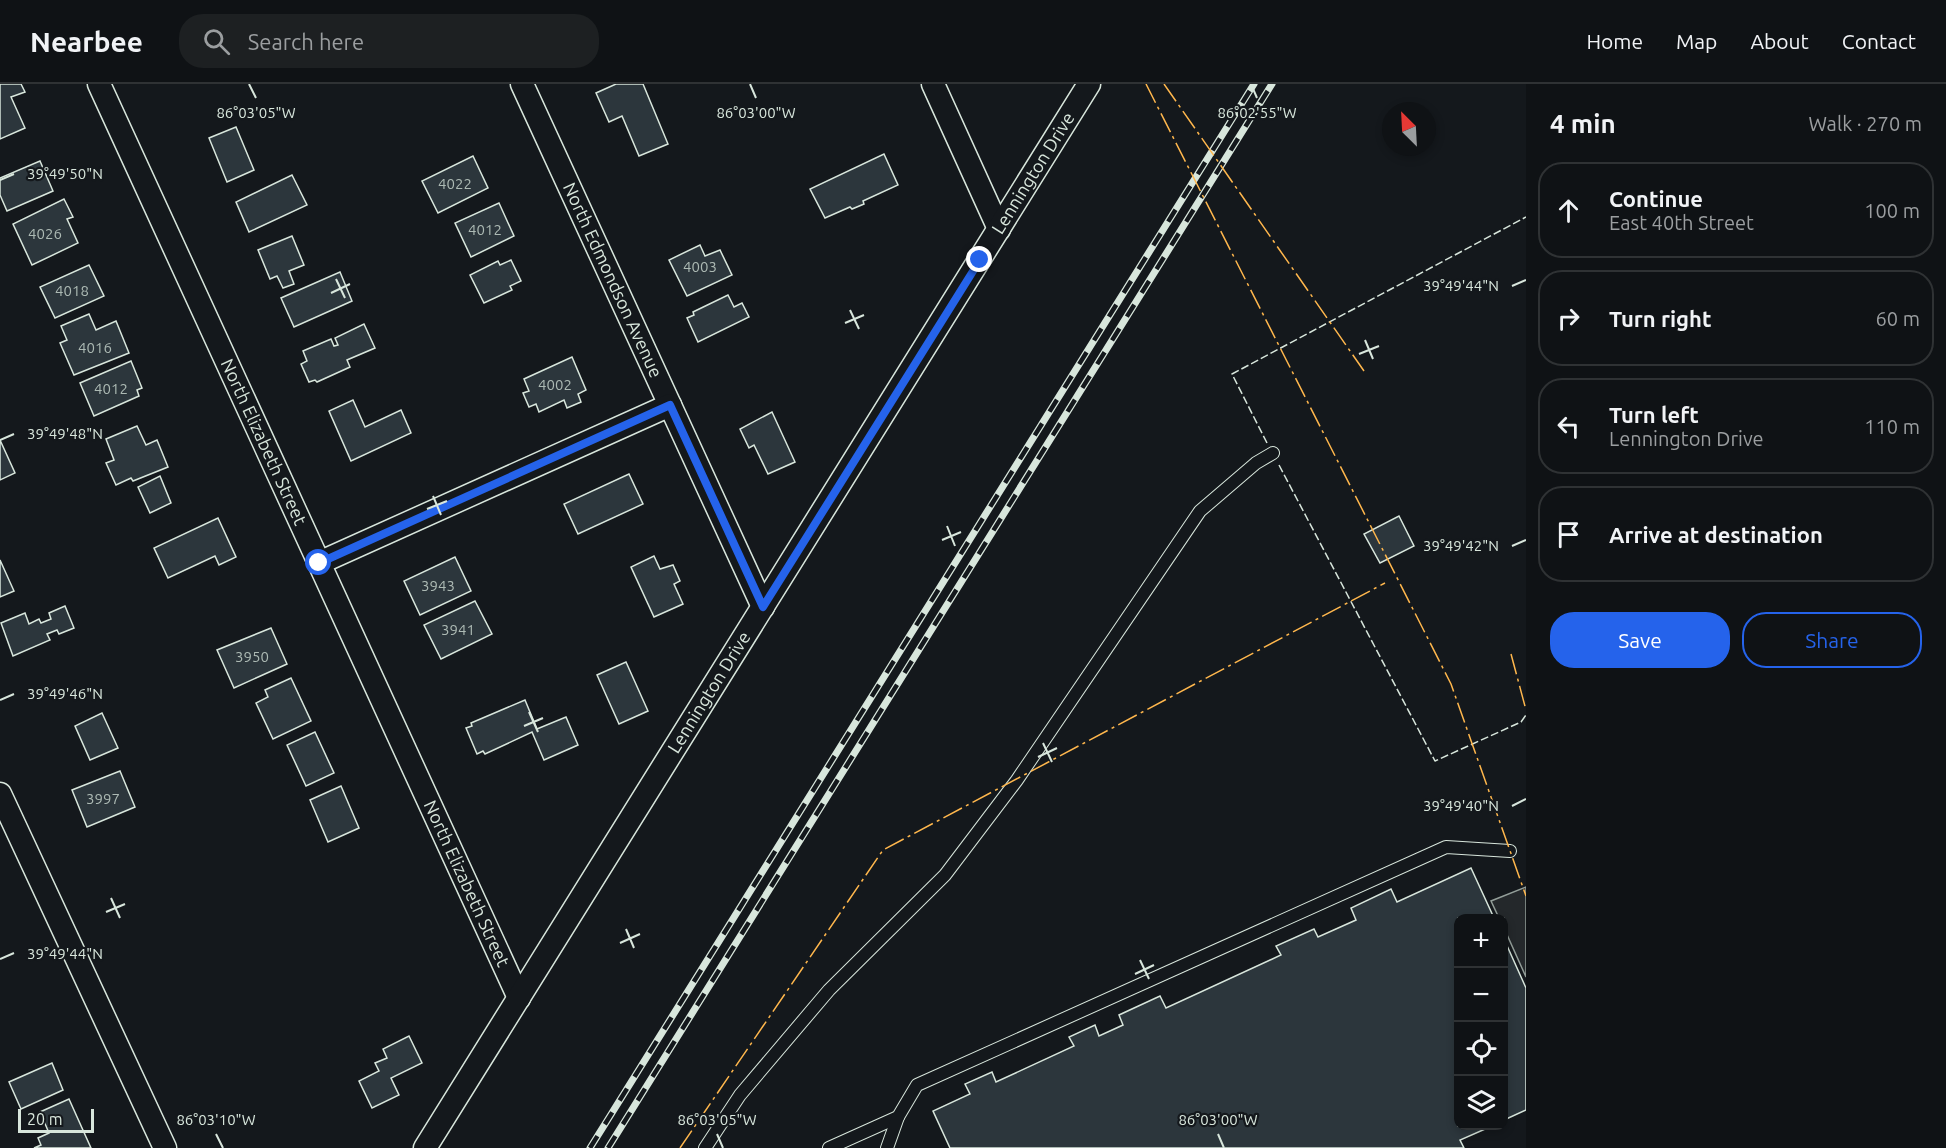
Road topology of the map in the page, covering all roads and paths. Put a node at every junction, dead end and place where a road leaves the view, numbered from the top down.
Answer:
1 (99, 84) edge
2 (522, 84) edge
3 (933, 84) edge
4 (1089, 84) edge
5 (999, 229) junction
6 (670, 405) junction
7 (1273, 453) dead end
8 (319, 563) junction
9 (763, 607) junction
10 (0, 794) edge
11 (1510, 851) dead end
12 (519, 998) junction
13 (898, 1117) junction
14 (165, 1148) edge
15 (425, 1148) edge
16 (705, 1148) edge
17 (829, 1148) edge
18 (886, 1148) edge

1 - 8 street, North Elizabeth Street
2 - 6 street, North Edmondson Avenue
3 - 5 street
4 - 5 street, Lennington Drive
5 - 9 street, Lennington Drive
6 - 8 street
6 - 9 street, North Edmondson Avenue
7 - 16 lane
8 - 12 street, North Elizabeth Street
9 - 12 street, Lennington Drive
10 - 14 street
11 - 13 lane
12 - 15 street, Lennington Drive
13 - 17 lane
13 - 18 lane

